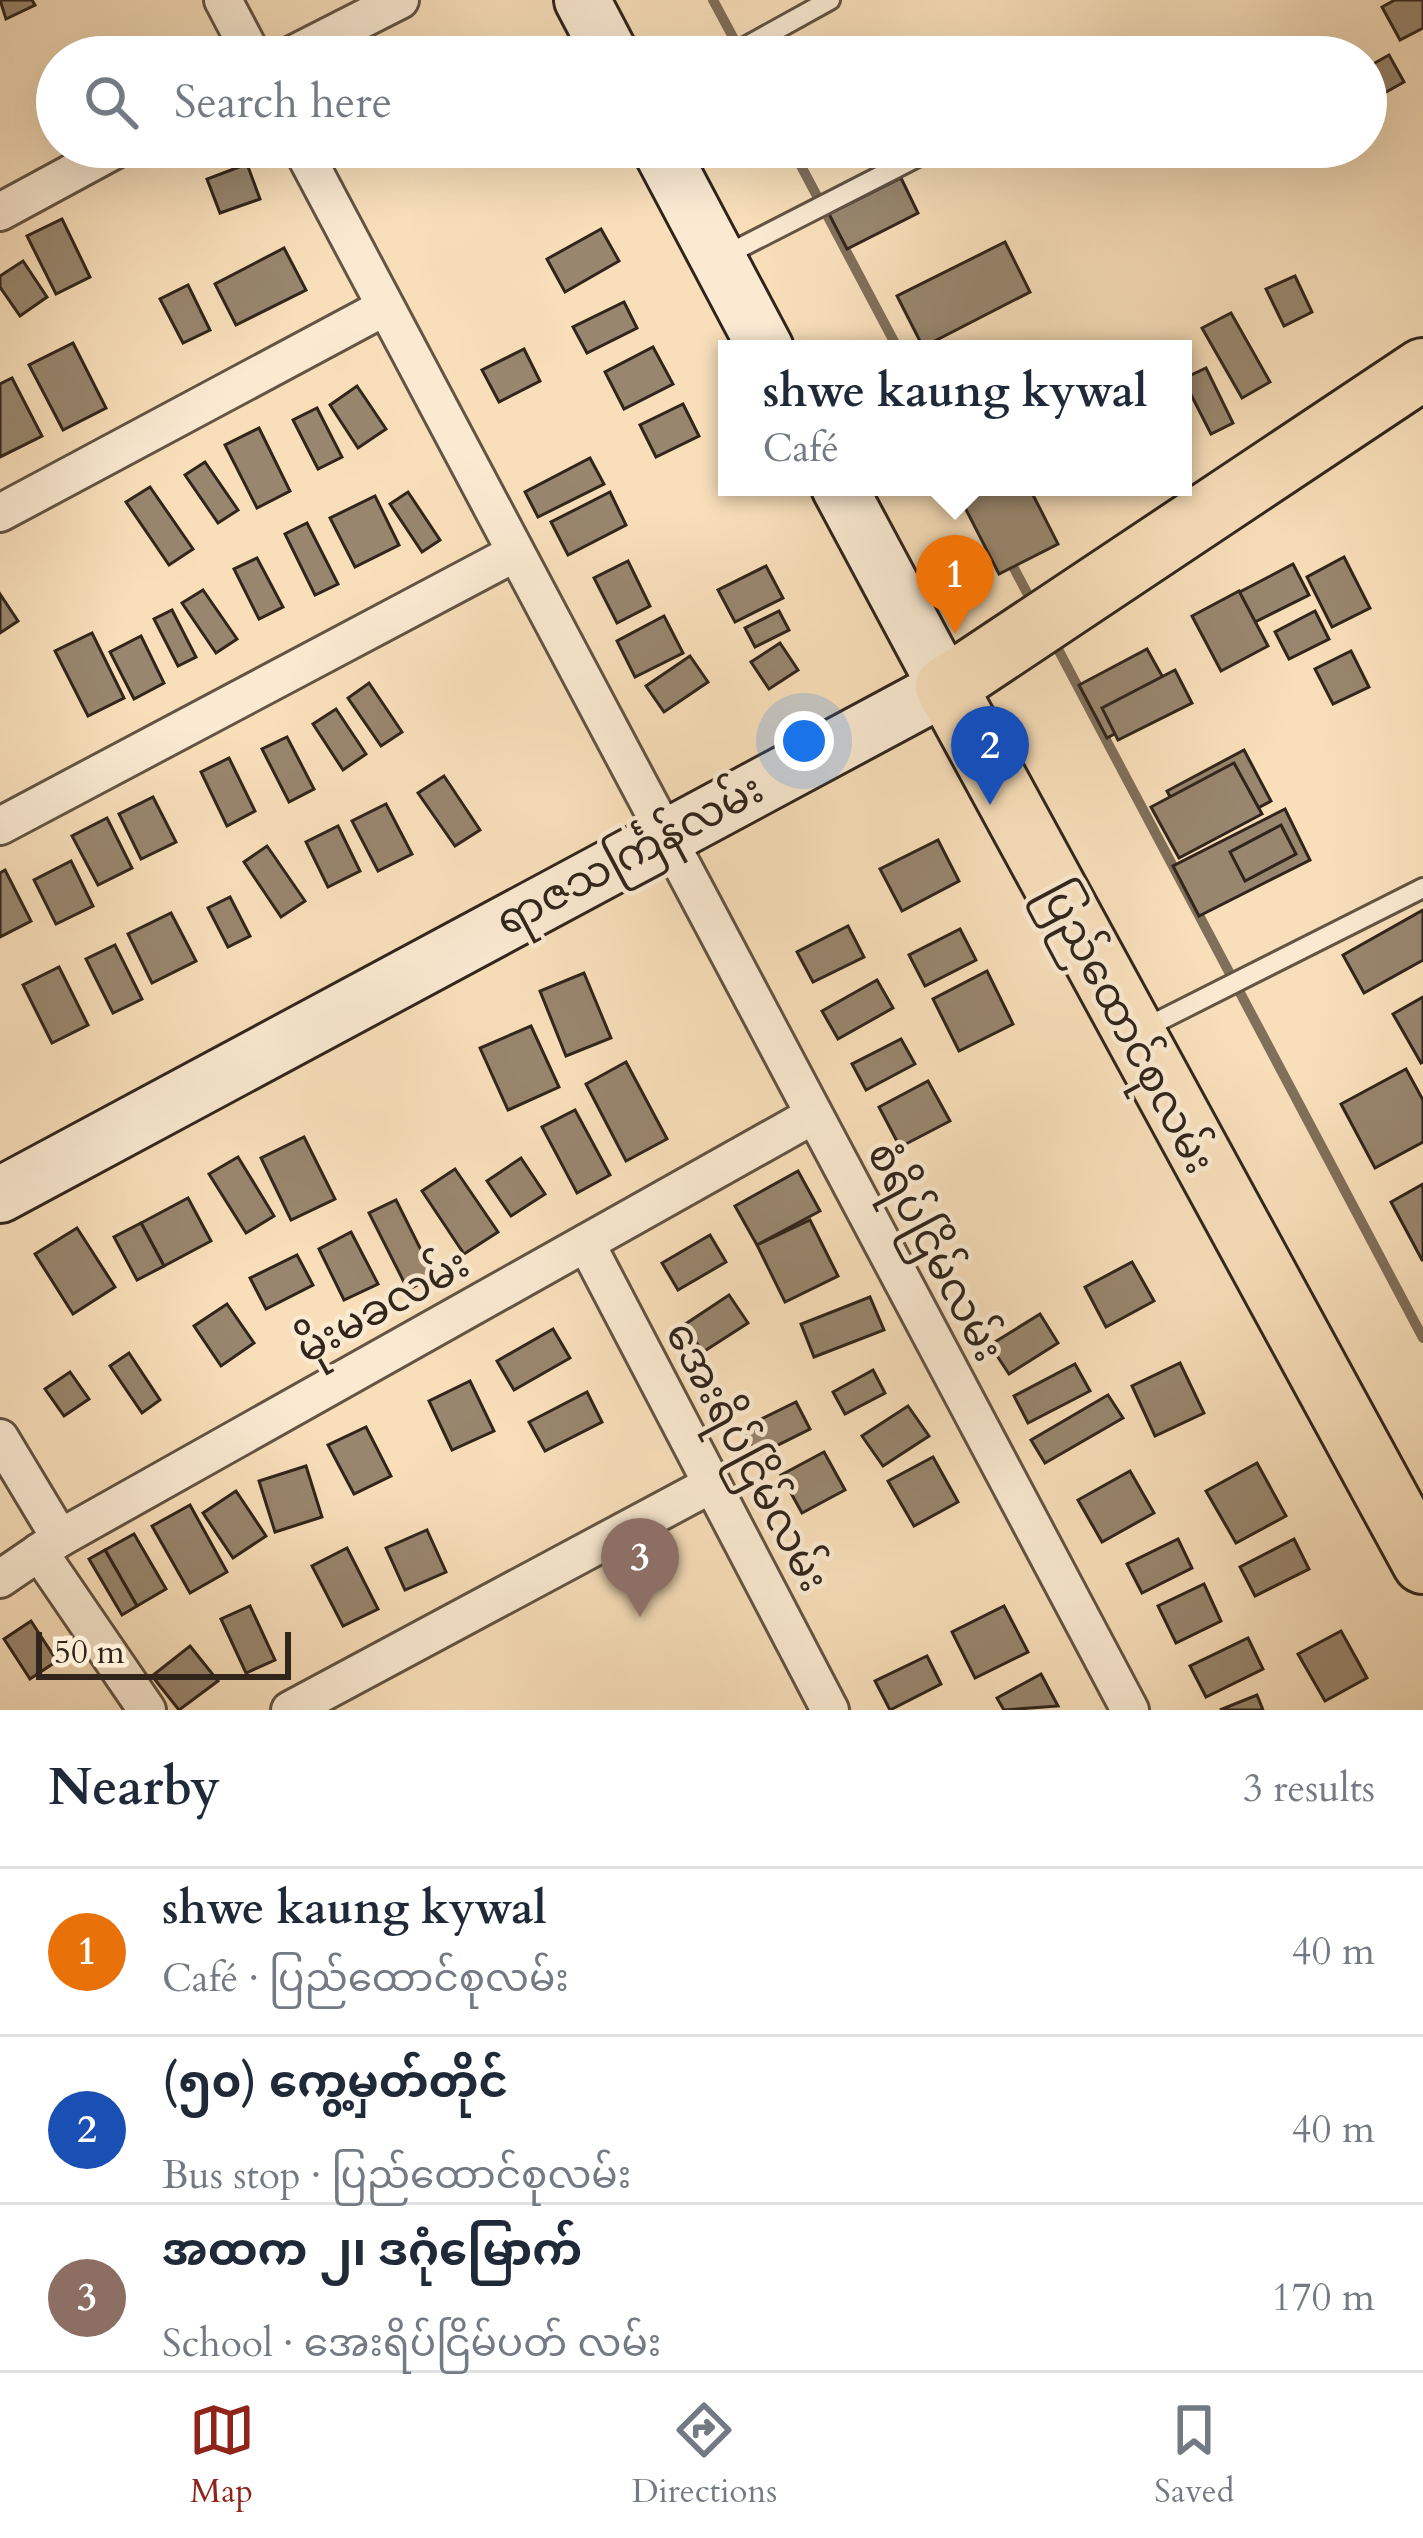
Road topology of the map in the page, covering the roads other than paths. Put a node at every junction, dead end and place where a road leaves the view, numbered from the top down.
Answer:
1 (224, 0) edge
2 (400, 0) edge
3 (582, 0) edge
4 (830, 0) edge
5 (243, 36) edge
6 (329, 36) edge
7 (601, 36) edge
8 (765, 36) edge
9 (81, 168) edge
10 (312, 168) edge
11 (670, 168) edge
12 (896, 168) edge
13 (0, 212) edge
14 (719, 259) junction
15 (385, 307) junction
16 (761, 340) edge
17 (1423, 369) edge
18 (844, 496) edge
19 (0, 513) edge
20 (514, 554) junction
21 (946, 687) junction
22 (0, 826) edge
23 (662, 835) junction
24 (1423, 888) edge
25 (1131, 1035) junction
26 (812, 1116) junction
27 (0, 1195) edge
28 (586, 1243) junction
29 (0, 1438) edge
30 (712, 1484) junction
31 (50, 1545) junction
32 (1423, 1563) edge
33 (0, 1579) edge
34 (147, 1710) edge
35 (290, 1710) edge
36 (830, 1710) edge
37 (1130, 1710) edge

1 - 5 street
2 - 6 street
3 - 7 main road
4 - 8 lane
9 - 13 street
10 - 15 street, စံရိပ်ငြိမ်လမ်း
11 - 14 main road
12 - 14 lane
14 - 16 main road
15 - 19 street
15 - 20 street, စံရိပ်ငြိမ်လမ်း
17 - 21 main road, ရာဇသင်္ကြန်လမ်း
18 - 21 main road, ပြည်ထောင်စုလမ်း
20 - 22 street
20 - 23 street, စံရိပ်ငြိမ်လမ်း
21 - 23 main road, ရာဇသင်္ကြန်လမ်း
21 - 25 main road, ပြည်ထောင်စုလမ်း
23 - 26 street, စံရိပ်ငြိမ်လမ်း
23 - 27 main road, ရာဇသင်္ကြန်လမ်း
24 - 25 lane
25 - 32 main road, ပြည်ထောင်စုလမ်း
26 - 28 street, မိုးမခလမ်း
26 - 37 street, စံရိပ်ငြိမ်လမ်း
28 - 30 street, အေးရိပ်ငြိမ်လမ်း
28 - 31 street, မိုးမခလမ်း
29 - 31 street
30 - 35 street
30 - 36 street, အေးရိပ်ငြိမ်လမ်း
31 - 33 street, မိုးမခလမ်း
31 - 34 street

